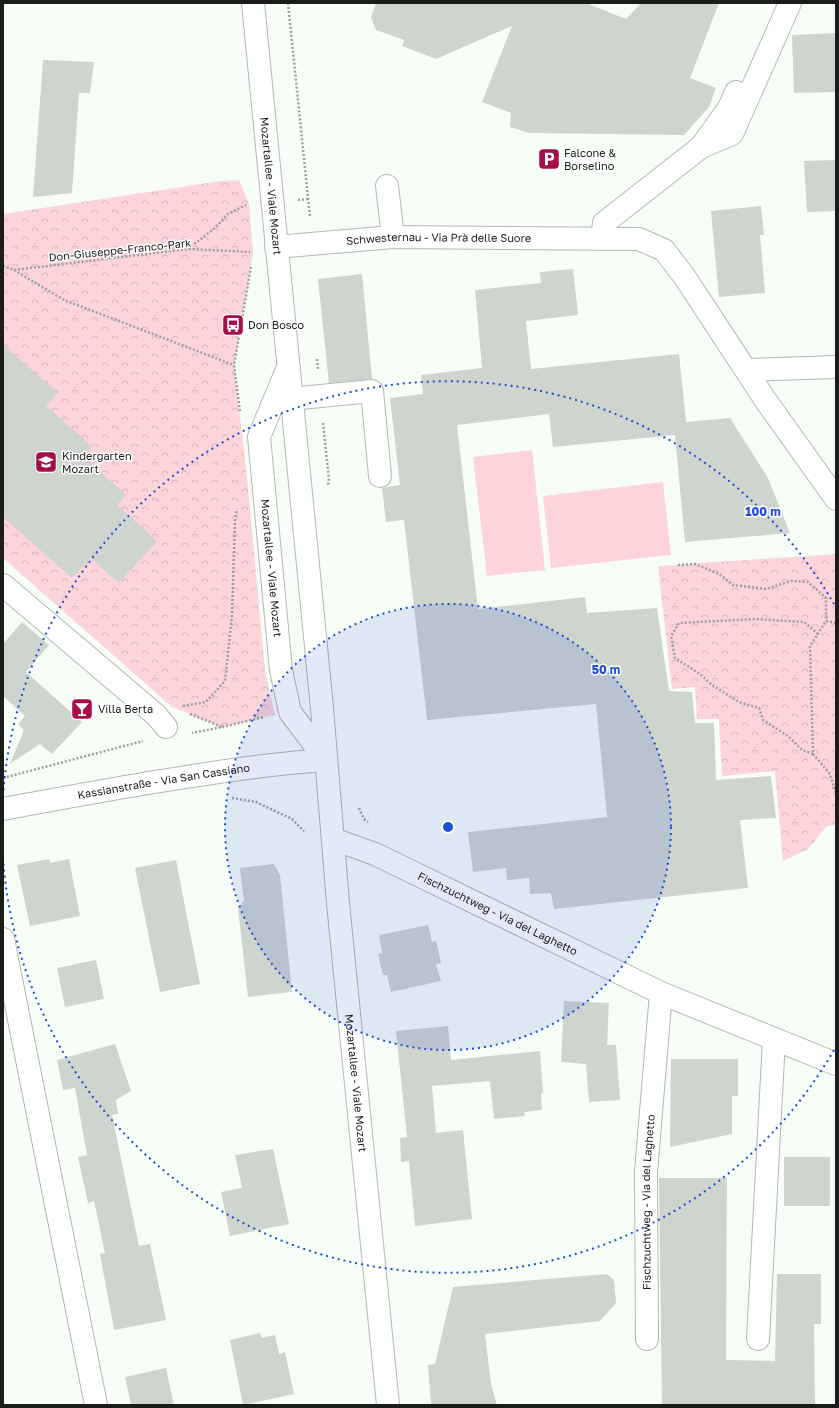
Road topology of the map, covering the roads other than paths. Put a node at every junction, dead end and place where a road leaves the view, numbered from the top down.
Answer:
1 (253, 3) edge
2 (776, 3) edge
3 (790, 3) edge
4 (701, 147) junction
5 (387, 186) dead end
6 (392, 237) junction
7 (602, 239) junction
8 (276, 247) junction
9 (836, 367) edge
10 (287, 369) junction
11 (746, 370) junction
12 (290, 399) junction
13 (380, 476) dead end
14 (836, 499) edge
15 (3, 585) edge
16 (166, 727) dead end
17 (326, 760) junction
18 (3, 809) edge
19 (333, 839) junction
20 (3, 939) edge
21 (661, 993) junction
22 (774, 1039) junction
23 (836, 1064) edge
24 (647, 1339) dead end
25 (758, 1339) dead end
26 (96, 1405) edge
27 (388, 1405) edge

1 - 8 street, Mozartallee - Viale Mozart
2 - 4 street
3 - 4 street
4 - 7 street
5 - 6 street
6 - 7 street, Schwesternau - Via Prà delle Suore
6 - 8 street, Schwesternau - Via Prà delle Suore
7 - 11 street, Schwesternau - Via Prà delle Suore
8 - 10 street, Mozartallee - Viale Mozart
9 - 11 street
10 - 12 street, Mozartallee - Viale Mozart
10 - 17 street, Mozartallee - Viale Mozart
11 - 14 street, Schwesternau - Via Prà delle Suore
12 - 13 street
12 - 17 street, Mozartallee - Viale Mozart
15 - 16 street
17 - 18 street, Kassianstraße - Via San Cassiano
17 - 19 street, Mozartallee - Viale Mozart
19 - 21 street, Fischzuchtweg - Via del Laghetto
19 - 27 street, Mozartallee - Viale Mozart
20 - 26 street
21 - 22 street, Fischzuchtweg - Via del Laghetto
21 - 24 street, Fischzuchtweg - Via del Laghetto
22 - 23 street, Fischzuchtweg - Via del Laghetto
22 - 25 street

